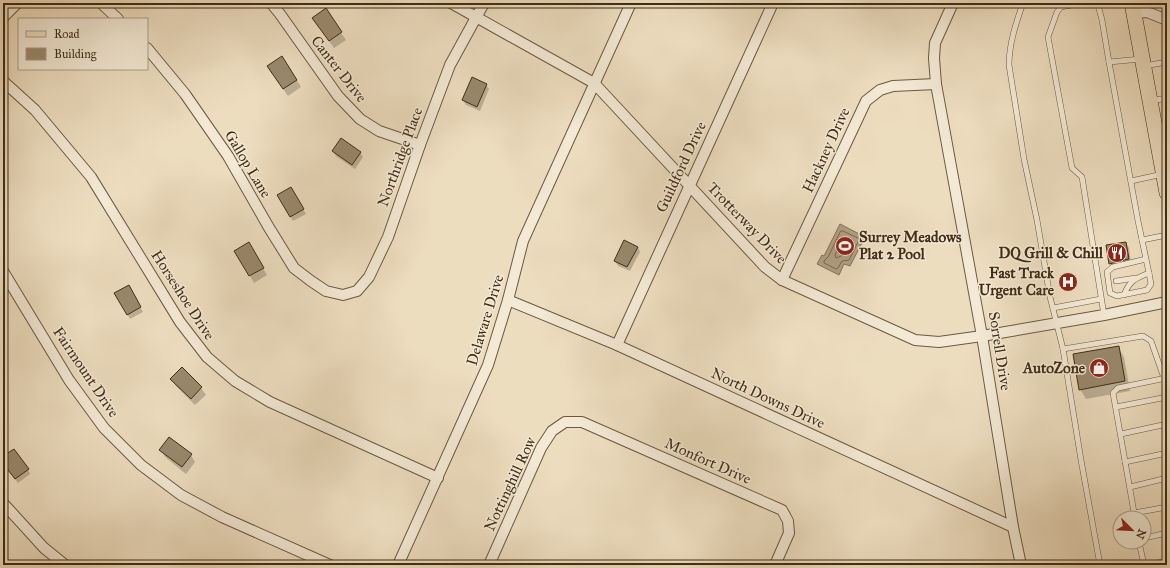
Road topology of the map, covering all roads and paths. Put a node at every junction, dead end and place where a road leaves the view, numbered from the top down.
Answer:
1 (16, 3) edge
2 (102, 3) edge
3 (271, 3) edge
4 (451, 3) edge
5 (484, 3) edge
6 (631, 3) edge
7 (773, 3) edge
8 (953, 3) edge
9 (1023, 3) edge
10 (1082, 3) edge
11 (1094, 3) edge
12 (1133, 8) edge
13 (3, 16) edge
14 (476, 17) junction
15 (117, 18) edge
16 (1167, 20) edge
17 (148, 49) edge
18 (1109, 62) junction
19 (1167, 62) edge
20 (1143, 63) junction
21 (3, 81) edge
22 (594, 83) junction
23 (936, 84) junction
24 (1167, 98) edge
25 (1150, 101) junction
26 (1161, 128) edge
27 (420, 145) junction
28 (1164, 164) edge
29 (1131, 181) junction
30 (689, 186) junction
31 (1167, 193) edge
32 (1167, 235) edge
33 (1142, 240) junction
34 (1146, 259) junction
35 (3, 271) edge
36 (1149, 273) junction
37 (1136, 278) junction
38 (782, 280) junction
39 (1116, 280) dead end
40 (326, 291) joint
41 (1124, 295) junction
42 (1101, 299) junction
43 (508, 300) junction
44 (1167, 302) edge
45 (1053, 308) junction
46 (1104, 315) junction
47 (1056, 323) junction
48 (982, 336) junction
49 (617, 345) junction
50 (1063, 349) junction
51 (1165, 378) edge
52 (1167, 397) edge
53 (1116, 407) junction
54 (565, 422) joint
55 (1167, 424) edge
56 (1120, 434) junction
57 (1167, 452) edge
58 (1125, 462) junction
59 (438, 478) junction
60 (1167, 478) edge
61 (1130, 487) junction
62 (3, 503) edge
63 (1167, 507) edge
64 (1134, 510) edge
65 (1152, 511) edge
66 (1013, 527) junction
67 (1167, 533) edge
68 (1152, 536) edge
69 (1141, 550) edge
70 (1167, 561) edge
71 (65, 565) edge
72 (330, 565) edge
73 (398, 565) edge
74 (489, 565) edge
75 (775, 565) edge
76 (864, 565) edge
77 (879, 565) edge
78 (1021, 565) edge
79 (1100, 565) edge
80 (1144, 565) edge
81 (1148, 565) edge

1 - 13 street
2 - 15 street
3 - 27 street, Canter Drive
4 - 14 street, Trotterway Drive
5 - 14 street, Northridge Place
6 - 22 street, Delaware Drive
7 - 30 street, Guildford Drive
8 - 23 street, Sorrell Drive
9 - 45 lane
10 - 42 lane
11 - 18 lane
12 - 16 street
12 - 20 main road
14 - 22 street, Trotterway Drive
14 - 27 street, Northridge Place
17 - 40 street, Gallop Lane
18 - 20 lane
18 - 29 lane
19 - 20 lane
20 - 25 main road
21 - 59 street, Horseshoe Drive
22 - 30 street, Trotterway Drive
22 - 43 street, Delaware Drive
23 - 38 street, Hackney Drive
23 - 48 street, Sorrell Drive
24 - 25 lane
25 - 26 main road
26 - 28 main road
27 - 40 street, Northridge Place
28 - 29 lane
28 - 31 main road
29 - 33 lane
30 - 38 street, Trotterway Drive
30 - 49 street, Guildford Drive
32 - 33 lane
33 - 34 lane
34 - 36 lane
34 - 41 lane
35 - 72 street, Fairmount Drive
36 - 37 lane
36 - 41 lane
37 - 39 lane
37 - 41 lane
38 - 48 street, Trotterway Drive
42 - 45 lane
42 - 46 lane
43 - 49 street, North Downs Drive
43 - 59 street, Delaware Drive
44 - 46 street, Trotterway Drive
45 - 47 lane
46 - 47 street, Trotterway Drive
47 - 48 street, Trotterway Drive
47 - 50 lane
48 - 66 street, Sorrell Drive
49 - 66 street, North Downs Drive
50 - 51 lane
50 - 79 lane
51 - 53 lane
52 - 53 lane
53 - 56 lane
54 - 74 street, Nottinghill Row
54 - 75 street, Monfort Drive
55 - 56 lane
56 - 58 lane
57 - 58 lane
58 - 61 lane
59 - 73 street, Delaware Drive
60 - 61 lane
61 - 64 lane
62 - 71 street
63 - 65 lane
66 - 78 street, Sorrell Drive
67 - 68 lane
69 - 80 lane
70 - 81 lane
76 - 77 lane

